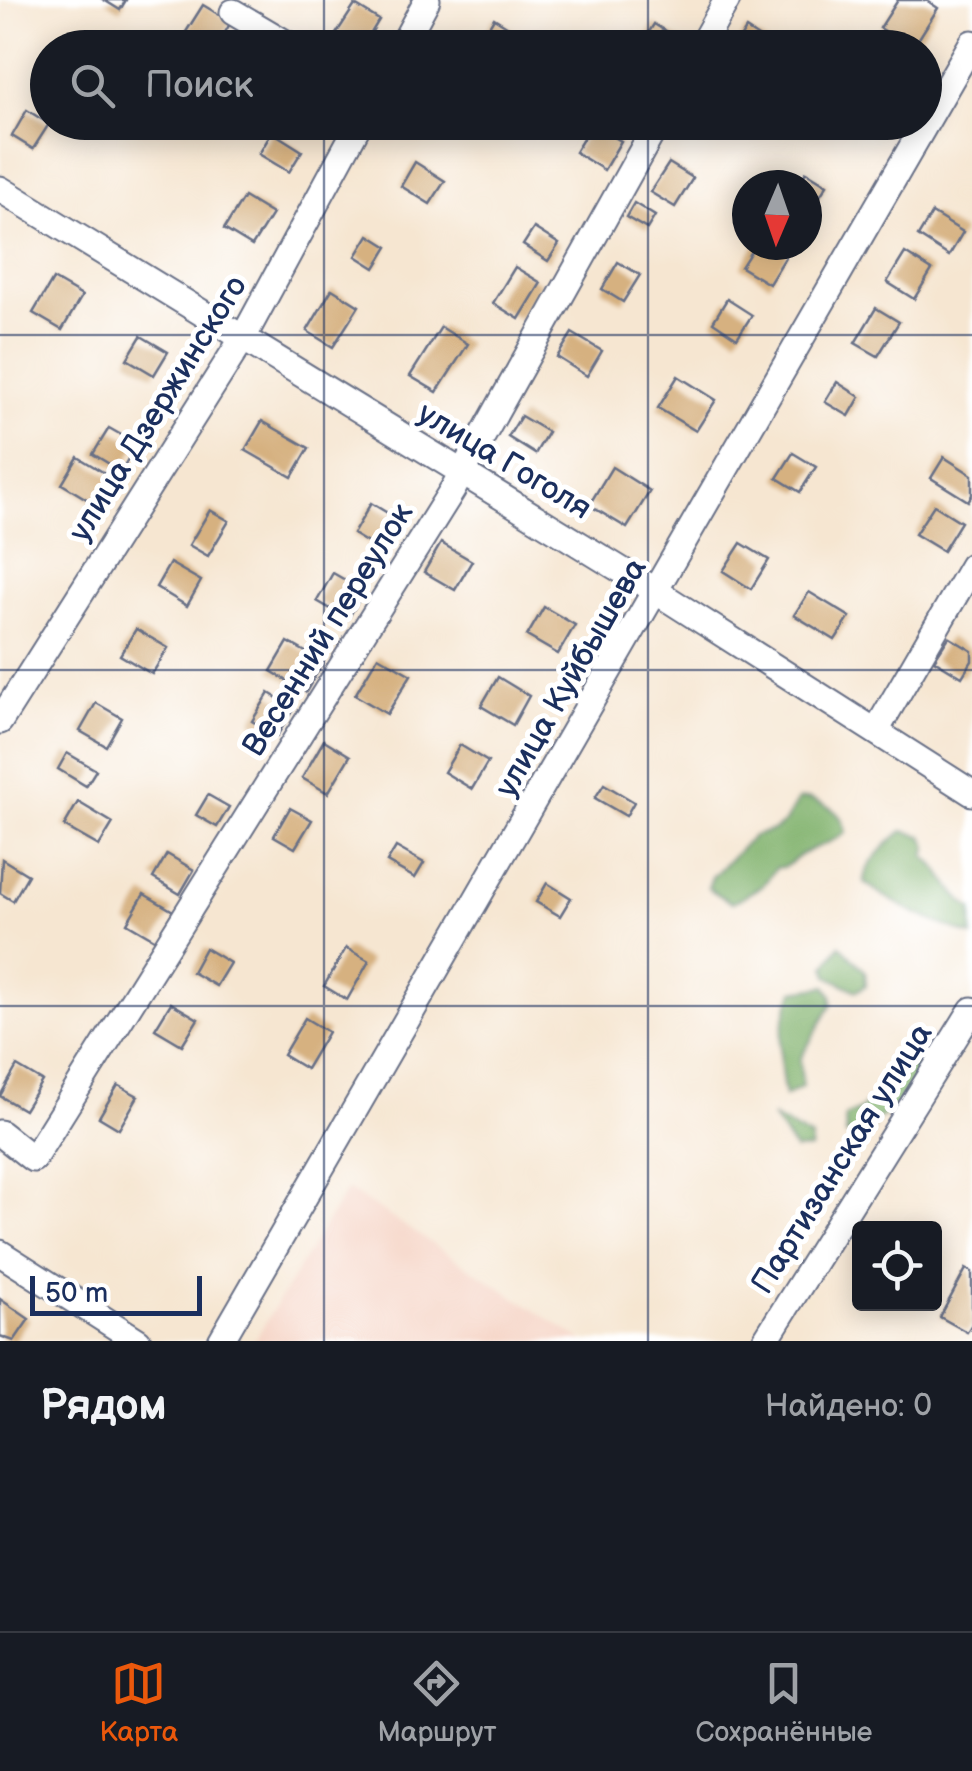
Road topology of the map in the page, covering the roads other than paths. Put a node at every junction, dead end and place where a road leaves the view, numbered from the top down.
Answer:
1 (427, 0) edge
2 (727, 0) edge
3 (233, 12) dead end
4 (264, 30) edge
5 (411, 30) edge
6 (710, 30) edge
7 (972, 44) edge
8 (942, 96) edge
9 (350, 140) edge
10 (648, 140) edge
11 (917, 140) edge
12 (0, 189) edge
13 (242, 338) junction
14 (462, 472) junction
15 (972, 566) edge
16 (657, 592) junction
17 (0, 721) edge
18 (876, 731) junction
19 (972, 793) edge
20 (972, 1010) edge
21 (0, 1134) edge
22 (0, 1253) edge
23 (138, 1341) edge
24 (221, 1341) edge
25 (764, 1341) edge

1 - 5 street
2 - 6 street
3 - 4 street
7 - 8 street, улица Куйбышева
9 - 13 street, улица Дзержинского
10 - 14 street, Весенний переулок
11 - 16 street, улица Куйбышева
12 - 13 street, улица Гоголя
13 - 14 street, улица Гоголя
13 - 17 street, улица Дзержинского
14 - 16 street, улица Гоголя
14 - 21 street, Весенний переулок
15 - 18 street
16 - 18 street, улица Гоголя
16 - 24 street, улица Куйбышева
18 - 19 street, улица Гоголя
20 - 25 street, Партизанская улица
22 - 23 street

